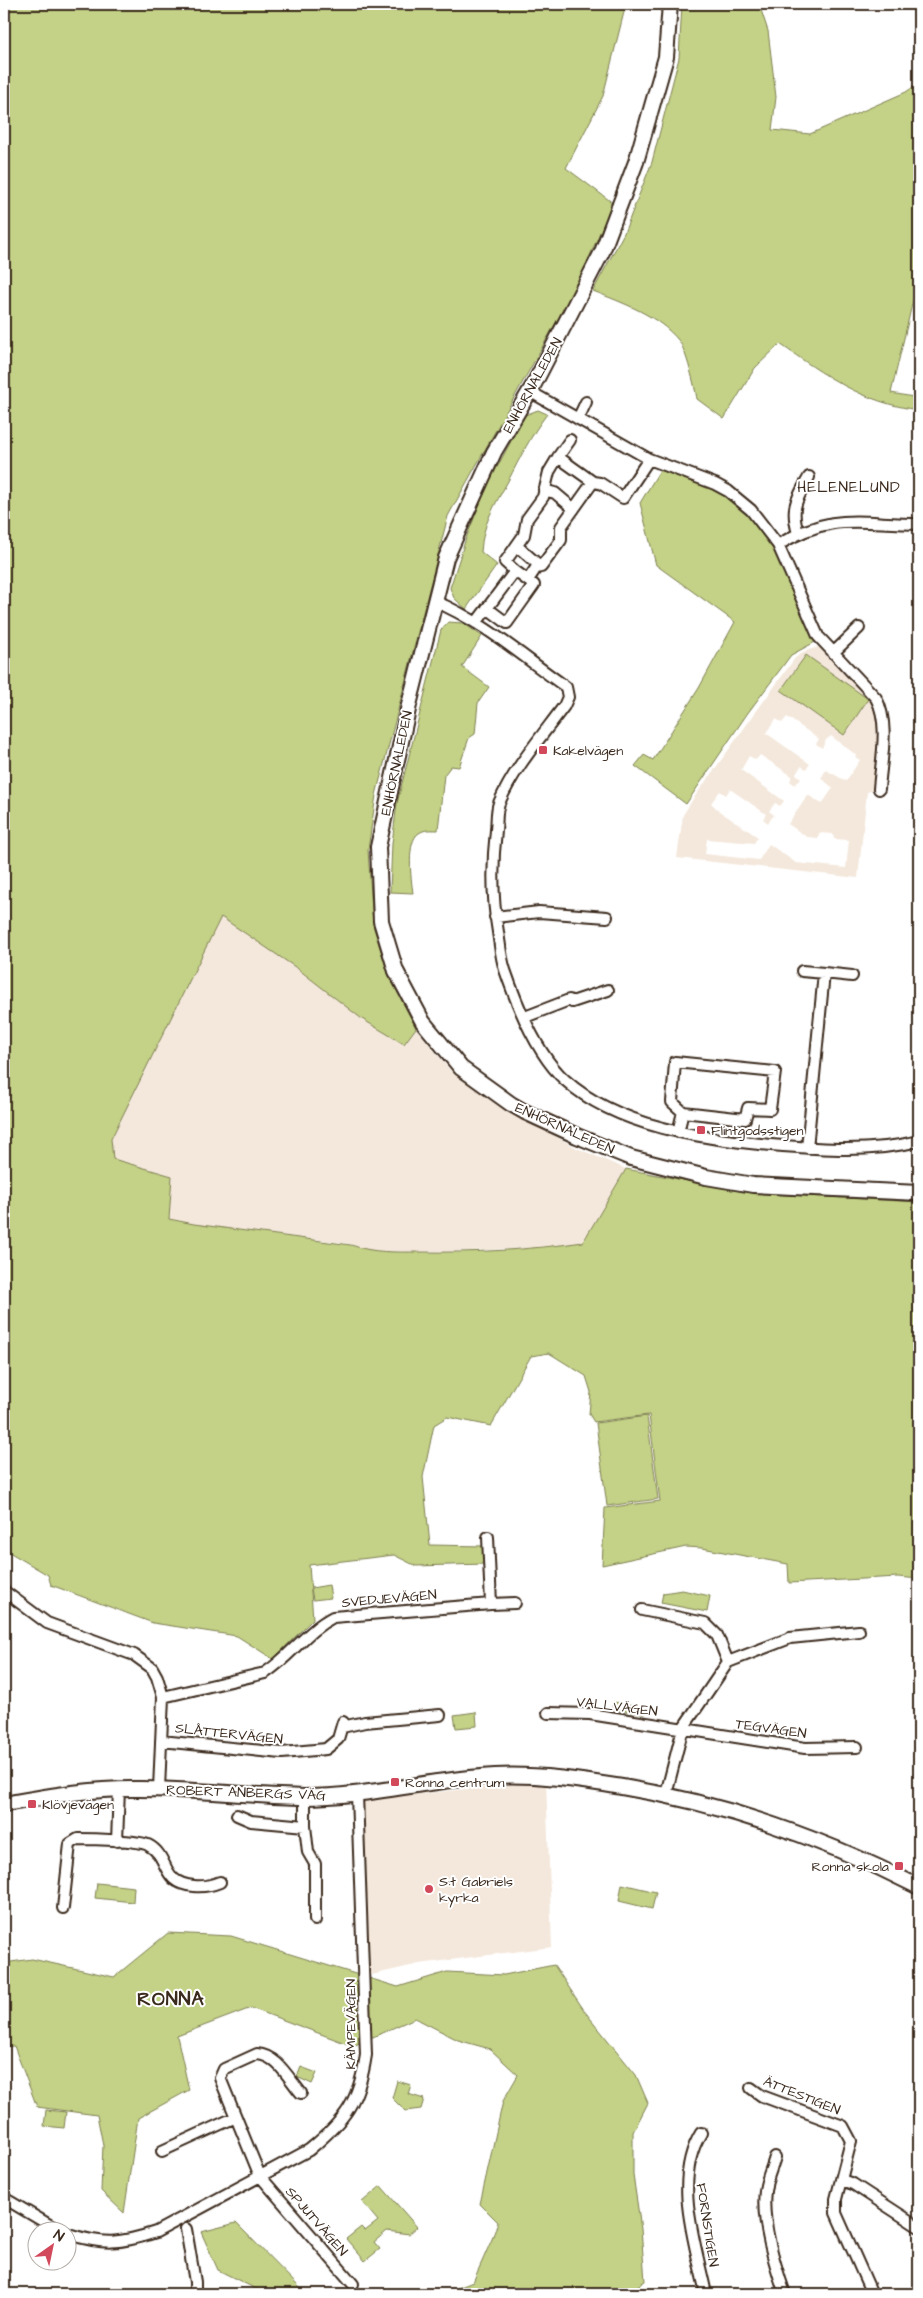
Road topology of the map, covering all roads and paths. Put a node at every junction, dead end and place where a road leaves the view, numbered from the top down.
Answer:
1 (670, 4) edge
2 (529, 392) junction
3 (586, 402) dead end
4 (578, 419) junction
5 (570, 440) dead end
6 (558, 457) junction
7 (650, 459) junction
8 (808, 477) dead end
9 (593, 482) junction
10 (544, 490) junction
11 (574, 509) junction
12 (919, 524) edge
13 (798, 533) junction
14 (778, 545) junction
15 (517, 546) junction
16 (541, 567) junction
17 (515, 570) junction
18 (528, 580) junction
19 (434, 601) junction
20 (487, 608) junction
21 (476, 623) junction
22 (859, 628) dead end
23 (833, 654) junction
24 (879, 789) dead end
25 (495, 917) junction
26 (607, 917) dead end
27 (802, 971) dead end
28 (824, 973) junction
29 (852, 976) dead end
30 (608, 990) dead end
31 (525, 1017) junction
32 (683, 1112) junction
33 (678, 1132) junction
34 (919, 1141) edge
35 (807, 1148) junction
36 (919, 1192) edge
37 (488, 1537) dead end
38 (4, 1591) edge
39 (515, 1602) dead end
40 (492, 1604) junction
41 (642, 1610) dead end
42 (860, 1631) dead end
43 (728, 1662) junction
44 (163, 1697) junction
45 (548, 1713) dead end
46 (440, 1715) dead end
47 (683, 1728) junction
48 (161, 1740) junction
49 (857, 1747) dead end
50 (119, 1789) junction
51 (159, 1789) junction
52 (357, 1794) junction
53 (666, 1794) junction
54 (305, 1797) junction
55 (4, 1804) edge
56 (238, 1815) dead end
57 (305, 1826) junction
58 (117, 1841) junction
59 (220, 1882) dead end
60 (919, 1887) edge
61 (63, 1908) dead end
62 (315, 1920) dead end
63 (751, 2088) dead end
64 (300, 2093) dead end
65 (236, 2117) junction
66 (701, 2133) dead end
67 (162, 2151) dead end
68 (775, 2157) dead end
69 (260, 2176) junction
70 (841, 2180) junction
71 (4, 2198) edge
72 (41, 2220) edge
73 (919, 2227) edge
74 (186, 2229) dead end
75 (78, 2236) edge
76 (353, 2284) dead end
77 (195, 2294) edge
78 (706, 2294) edge
79 (785, 2294) edge
80 (872, 2294) edge

1 - 2 street, ENHÖRNALEDEN
2 - 4 street
2 - 19 street, ENHÖRNALEDEN
3 - 4 street
4 - 7 street
5 - 6 street
6 - 9 street
6 - 10 street
7 - 9 street
7 - 14 street
8 - 13 street
9 - 11 street
10 - 11 street
10 - 15 street
11 - 16 street
12 - 13 street
13 - 14 street
14 - 23 street
15 - 16 street
15 - 17 street
16 - 18 street
17 - 18 street
17 - 20 street
18 - 20 street
19 - 21 street
19 - 36 street, ENHÖRNALEDEN
20 - 21 street
21 - 25 street
22 - 23 street
23 - 24 street
25 - 26 street
25 - 31 street
27 - 28 street
28 - 29 street
28 - 35 street
30 - 31 street
31 - 33 street
32 - 32 street
32 - 33 street
33 - 35 street
34 - 35 street
37 - 40 street
38 - 44 street
39 - 40 street, SVEDJEVÄGEN
40 - 44 street, SVEDJEVÄGEN
41 - 43 street
42 - 43 street
43 - 47 street
44 - 48 street
45 - 47 street, VALLVÄGEN
46 - 48 street, SLÅTTERVÄGEN
47 - 49 street, TEGVÄGEN
47 - 53 street
48 - 51 street
50 - 51 street, ROBERT ANBERGS VÄG
50 - 55 street, ROBERT ANBERGS VÄG
50 - 58 street
51 - 54 street, ROBERT ANBERGS VÄG
52 - 53 street, ROBERT ANBERGS VÄG
52 - 54 street, ROBERT ANBERGS VÄG
52 - 69 street, KÄMPEVÄGEN
53 - 60 street, ROBERT ANBERGS VÄG
54 - 57 street
56 - 57 street
57 - 62 street
58 - 59 street
58 - 61 street
63 - 70 street, ÄTTESTIGEN
64 - 65 street, SPJUTVÄGEN
65 - 67 street
65 - 69 street, SPJUTVÄGEN
66 - 78 street, FORNSTIGEN
68 - 79 street
69 - 75 street, KÄMPEVÄGEN
69 - 76 street, SPJUTVÄGEN
70 - 73 street
70 - 80 street, ÄTTESTIGEN
71 - 72 street
74 - 77 street

